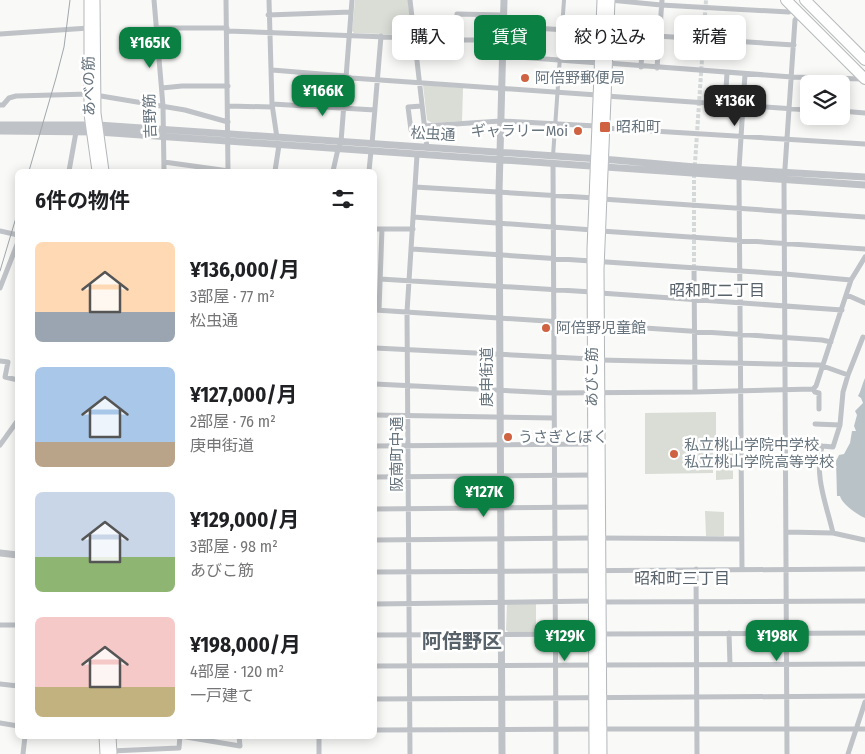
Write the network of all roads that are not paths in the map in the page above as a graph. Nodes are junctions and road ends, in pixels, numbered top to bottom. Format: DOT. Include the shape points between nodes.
graph roads {
  1 [pos="89,0"];
  2 [pos="95,0"];
  3 [pos="154,0"];
  4 [pos="226,0"];
  5 [pos="269,0"];
  6 [pos="352,0"];
  7 [pos="410,0"];
  8 [pos="504,0"];
  9 [pos="564,0"];
  10 [pos="602,0"];
  11 [pos="610,0"];
  12 [pos="784,0"];
  13 [pos="805,0"];
  14 [pos="810,0"];
  15 [pos="662,3"];
  16 [pos="794,5"];
  17 [pos="351,12"];
  18 [pos="504,14"];
  19 [pos="268,15"];
  20 [pos="411,15"];
  21 [pos="563,15"];
  22 [pos="603,15"];
  23 [pos="607,15"];
  24 [pos="798,16"];
  25 [pos="92,28"];
  26 [pos="157,28"];
  27 [pos="227,30"];
  28 [pos="268,32"];
  29 [pos="0,34"];
  30 [pos="349,35"];
  31 [pos="664,35"];
  32 [pos="381,36"];
  33 [pos="392,37"];
  34 [pos="474,40"];
  35 [pos="794,45"];
  36 [pos="865,53"];
  37 [pos="416,60"];
  38 [pos="503,60"];
  39 [pos="560,60"];
  40 [pos="603,60"];
  41 [pos="641,60"];
  42 [pos="657,60"];
  43 [pos="865,60"];
  44 [pos="603,63"];
  45 [pos="641,67"];
  46 [pos="657,68"];
  47 [pos="272,70"];
  48 [pos="727,72"];
  49 [pos="746,74"];
  50 [pos="346,76"];
  51 [pos="792,77"];
  52 [pos="864,77"];
  53 [pos="378,80"];
  54 [pos="419,83"];
  55 [pos="228,86"];
  56 [pos="162,88"];
  57 [pos="502,88"];
  58 [pos="558,92"];
  59 [pos="92,94"];
  60 [pos="602,95"];
  61 [pos="725,104"];
  62 [pos="1,106"];
  63 [pos="163,106"];
  64 [pos="228,106"];
  65 [pos="272,106"];
  66 [pos="422,106"];
  67 [pos="743,106"];
  68 [pos="343,108"];
  69 [pos="790,109"];
  70 [pos="375,110"];
  71 [pos="800,110"];
  72 [pos="850,112"];
  73 [pos="865,113"];
  74 [pos="501,121"];
  75 [pos="228,122"];
  76 [pos="555,124"];
  77 [pos="0,125"];
  78 [pos="600,126"];
  79 [pos="424,127"];
  80 [pos="94,128"];
  81 [pos="0,131"];
  82 [pos="76,132"];
  83 [pos="164,133"];
  84 [pos="741,137"];
  85 [pos="228,138"];
  86 [pos="787,140"];
  87 [pos="278,141"];
  88 [pos="865,144"];
  89 [pos="339,145"];
  90 [pos="372,148"];
  91 [pos="427,148"];
  92 [pos="417,155"];
  93 [pos="500,156"];
  94 [pos="553,160"];
  95 [pos="164,162"];
  96 [pos="599,163"];
  97 [pos="69,169"];
  98 [pos="97,169"];
  99 [pos="104,169"];
  100 [pos="164,169"];
  101 [pos="214,169"];
  102 [pos="228,169"];
  103 [pos="275,169"];
  104 [pos="333,169"];
  105 [pos="369,169"];
  106 [pos="739,173"];
  107 [pos="785,176"];
  108 [pos="865,177"];
  109 [pos="865,185"];
  110 [pos="415,186"];
  111 [pos="499,192"];
  112 [pos="553,195"];
  113 [pos="599,198"];
  114 [pos="739,208"];
  115 [pos="784,212"];
  116 [pos="413,217"];
  117 [pos="865,217"];
  118 [pos="500,223"];
  119 [pos="553,227"];
  120 [pos="377,229"];
  121 [pos="382,229"];
  122 [pos="413,230"];
  123 [pos="597,230"];
  124 [pos="0,231"];
  125 [pos="15,234"];
  126 [pos="740,240"];
  127 [pos="784,243"];
  128 [pos="412,249"];
  129 [pos="865,249"];
  130 [pos="15,250"];
  131 [pos="500,255"];
  132 [pos="865,257"];
  133 [pos="553,258"];
  134 [pos="596,261"];
  135 [pos="694,268"];
  136 [pos="740,272"];
  137 [pos="785,274"];
  138 [pos="380,279"];
  139 [pos="409,280"];
  140 [pos="851,280"];
  141 [pos="500,286"];
  142 [pos="0,288"];
  143 [pos="553,290"];
  144 [pos="596,293"];
  145 [pos="847,295"];
  146 [pos="694,301"];
  147 [pos="740,303"];
  148 [pos="865,303"];
  149 [pos="785,306"];
  150 [pos="377,310"];
  151 [pos="842,310"];
  152 [pos="408,312"];
  153 [pos="500,319"];
  154 [pos="553,322"];
  155 [pos="596,325"];
  156 [pos="694,331"];
  157 [pos="740,334"];
  158 [pos="785,337"];
  159 [pos="863,337"];
  160 [pos="831,342"];
  161 [pos="377,348"];
  162 [pos="408,350"];
  163 [pos="501,354"];
  164 [pos="554,357"];
  165 [pos="596,359"];
  166 [pos="0,361"];
  167 [pos="695,363"];
  168 [pos="741,363"];
  169 [pos="786,364"];
  170 [pos="823,366"];
  171 [pos="848,374"];
  172 [pos="15,379"];
  173 [pos="377,384"];
  174 [pos="409,386"];
  175 [pos="786,389"];
  176 [pos="813,389"];
  177 [pos="501,390"];
  178 [pos="741,390"];
  179 [pos="695,392"];
  180 [pos="554,393"];
  181 [pos="596,393"];
  182 [pos="819,410"];
  183 [pos="377,415"];
  184 [pos="409,416"];
  185 [pos="501,417"];
  186 [pos="554,418"];
  187 [pos="15,424"];
  188 [pos="815,424"];
  189 [pos="840,425"];
  190 [pos="554,444"];
  191 [pos="593,444"];
  192 [pos="0,445"];
  193 [pos="409,445"];
  194 [pos="500,445"];
  195 [pos="377,446"];
  196 [pos="786,446"];
  197 [pos="822,446"];
  198 [pos="501,476"];
  199 [pos="554,476"];
  200 [pos="593,476"];
  201 [pos="377,477"];
  202 [pos="409,477"];
  203 [pos="593,507"];
  204 [pos="501,508"];
  205 [pos="554,508"];
  206 [pos="377,509"];
  207 [pos="410,509"];
  208 [pos="786,532"];
  209 [pos="833,533"];
  210 [pos="596,538"];
  211 [pos="554,539"];
  212 [pos="742,539"];
  213 [pos="377,540"];
  214 [pos="502,540"];
  215 [pos="865,540"];
  216 [pos="410,541"];
  217 [pos="0,553"];
  218 [pos="15,555"];
  219 [pos="742,569"];
  220 [pos="787,569"];
  221 [pos="865,569"];
  222 [pos="597,570"];
  223 [pos="696,570"];
  224 [pos="501,571"];
  225 [pos="554,571"];
  226 [pos="377,572"];
  227 [pos="410,572"];
  228 [pos="696,601"];
  229 [pos="787,601"];
  230 [pos="865,601"];
  231 [pos="555,602"];
  232 [pos="598,602"];
  233 [pos="502,603"];
  234 [pos="377,604"];
  235 [pos="410,604"];
  236 [pos="0,625"];
  237 [pos="15,625"];
  238 [pos="729,633"];
  239 [pos="787,633"];
  240 [pos="865,633"];
  241 [pos="502,634"];
  242 [pos="555,634"];
  243 [pos="597,634"];
  244 [pos="696,634"];
  245 [pos="377,635"];
  246 [pos="410,635"];
  247 [pos="787,664"];
  248 [pos="865,664"];
  249 [pos="598,665"];
  250 [pos="696,665"];
  251 [pos="730,665"];
  252 [pos="377,666"];
  253 [pos="410,666"];
  254 [pos="502,666"];
  255 [pos="555,666"];
  256 [pos="0,684"];
  257 [pos="15,686"];
  258 [pos="865,696"];
  259 [pos="556,697"];
  260 [pos="597,697"];
  261 [pos="696,697"];
  262 [pos="787,697"];
  263 [pos="410,698"];
  264 [pos="502,698"];
  265 [pos="377,699"];
  266 [pos="865,702"];
  267 [pos="0,723"];
  268 [pos="15,726"];
  269 [pos="857,728"];
  270 [pos="502,729"];
  271 [pos="556,729"];
  272 [pos="598,729"];
  273 [pos="787,729"];
  274 [pos="865,729"];
  275 [pos="377,730"];
  276 [pos="410,730"];
  277 [pos="697,730"];
  278 [pos="25,739"];
  279 [pos="105,739"];
  280 [pos="111,739"];
  281 [pos="180,739"];
  282 [pos="198,739"];
  283 [pos="239,739"];
  284 [pos="319,739"];
  285 [pos="109,753"];
  286 [pos="23,754"];
  287 [pos="319,754"];
  288 [pos="410,754"];
  289 [pos="502,754"];
  290 [pos="556,754"];
  291 [pos="594,754"];
  292 [pos="602,754"];
  293 [pos="697,754"];
  294 [pos="788,754"];
  295 [pos="848,754"];
  1 -- 25 [label="main road, あべの筋"];
  2 -- 25 [label="main road, あべの筋"];
  3 -- 26 [label="street, 吉野筋"];
  4 -- 27 [label="street"];
  5 -- 19 [label="street"];
  6 -- 17 [label="street"];
  7 -- 20 [label="street"];
  8 -- 18 [label="street, 庚申街道"];
  9 -- 21 [label="street"];
  10 -- 22 [label="main road, あびこ筋"];
  11 -- 15 [label="street"];
  11 -- 23 [label="main road, あびこ筋"];
  12 -- 16 [label="street"];
  12 -- 52 [label="highway"];
  13 -- 43 [label="highway"];
  14 -- 36 [label="street"];
  15 -- 16 [label="street" via="788,12"];
  16 -- 24 [label="street"];
  16 -- 52 [label="highway"];
  17 -- 19 [label="street"];
  17 -- 30 [label="street"];
  18 -- 34 [label="street" via="457,14 457,40"];
  19 -- 28 [label="street"];
  24 -- 35 [label="street"];
  24 -- 52 [label="street"];
  25 -- 29 [label="street"];
  25 -- 59 [label="main road, あべの筋"];
  26 -- 27 [label="street"];
  26 -- 56 [label="street, 吉野筋"];
  27 -- 28 [label="street"];
  27 -- 55 [label="street"];
  28 -- 30 [label="street"];
  28 -- 47 [label="street"];
  30 -- 32 [label="street"];
  30 -- 50 [label="street"];
  31 -- 35 [label="street"];
  32 -- 33 [label="street"];
  32 -- 53 [label="street"];
  35 -- 51 [label="street"];
  37 -- 54 [label="street"];
  38 -- 57 [label="street, 庚申街道"];
  39 -- 44 [label="street"];
  39 -- 58 [label="street"];
  40 -- 44 [label="main road, あびこ筋"];
  41 -- 45 [label="street"];
  42 -- 46 [label="street"];
  44 -- 45 [label="street"];
  44 -- 60 [label="main road, あびこ筋"];
  45 -- 46 [label="street"];
  46 -- 48 [label="street"];
  47 -- 50 [label="street"];
  47 -- 65 [label="street"];
  48 -- 49 [label="street"];
  48 -- 61 [label="street"];
  49 -- 51 [label="street"];
  49 -- 67 [label="street"];
  50 -- 53 [label="street"];
  50 -- 68 [label="street"];
  51 -- 52 [label="street"];
  51 -- 69 [label="street"];
  53 -- 54 [label="street"];
  53 -- 70 [label="street"];
  54 -- 57 [label="street"];
  54 -- 66 [label="street"];
  55 -- 56 [label="street"];
  55 -- 64 [label="street"];
  56 -- 63 [label="street, 吉野筋"];
  57 -- 58 [label="street"];
  57 -- 74 [label="street, 庚申街道"];
  58 -- 60 [label="street"];
  58 -- 76 [label="street"];
  59 -- 62 [label="street" via="16,96"];
  59 -- 63 [label="street"];
  59 -- 80 [label="main road, あべの筋"];
  60 -- 61 [label="street"];
  60 -- 78 [label="main road, あびこ筋"];
  61 -- 67 [label="street"];
  63 -- 75 [label="street"];
  63 -- 83 [label="street, 吉野筋"];
  64 -- 65 [label="street"];
  64 -- 75 [label="street"];
  65 -- 68 [label="street"];
  65 -- 87 [label="street"];
  66 -- 79 [label="street"];
  66 -- 79 [label="street" via="408,108 411,130"];
  67 -- 69 [label="street"];
  67 -- 84 [label="street"];
  68 -- 70 [label="street"];
  68 -- 89 [label="street"];
  69 -- 71 [label="street"];
  69 -- 86 [label="street"];
  70 -- 90 [label="street"];
  72 -- 73 [label="street"];
  74 -- 76 [label="street"];
  74 -- 79 [label="street"];
  74 -- 93 [label="street, 庚申街道"];
  75 -- 85 [label="street"];
  76 -- 78 [label="street"];
  76 -- 94 [label="street"];
  77 -- 80 [label="street, 松虫通"];
  78 -- 84 [label="street"];
  78 -- 96 [label="main road, あびこ筋"];
  79 -- 91 [label="street"];
  80 -- 82 [label="street, 松虫通"];
  80 -- 83 [label="street, 松虫通"];
  80 -- 98 [label="main road, あべの筋"];
  80 -- 99 [label="main road, あべの筋"];
  81 -- 82 [label="street, 松虫通"];
  82 -- 97 [label="street"];
  83 -- 85 [label="street, 松虫通"];
  83 -- 95 [label="street, 吉野筋"];
  84 -- 86 [label="street"];
  84 -- 106 [label="street"];
  85 -- 87 [label="street, 松虫通"];
  85 -- 102 [label="street"];
  86 -- 88 [label="street"];
  86 -- 107 [label="street"];
  87 -- 89 [label="street, 松虫通"];
  87 -- 103 [label="street"];
  89 -- 90 [label="street, 松虫通"];
  89 -- 104 [label="street"];
  90 -- 91 [label="street, 松虫通"];
  90 -- 92 [label="street, 松虫通"];
  90 -- 105 [label="street"];
  91 -- 93 [label="street, 松虫通"];
  92 -- 93 [label="street, 松虫通"];
  92 -- 110 [label="street, 阪南町中通"];
  93 -- 94 [label="street, 松虫通"];
  93 -- 111 [label="street, 庚申街道"];
  94 -- 96 [label="street, 松虫通"];
  94 -- 112 [label="street"];
  95 -- 100 [label="street, 吉野筋"];
  95 -- 101 [label="street"];
  96 -- 106 [label="street, 松虫通"];
  96 -- 113 [label="main road, あびこ筋"];
  106 -- 107 [label="street, 松虫通"];
  106 -- 114 [label="street"];
  107 -- 108 [label="street, 松虫通"];
  107 -- 109 [label="street, 松虫通"];
  107 -- 115 [label="street"];
  110 -- 111 [label="street"];
  110 -- 116 [label="street, 阪南町中通"];
  111 -- 112 [label="street"];
  111 -- 118 [label="street, 庚申街道"];
  112 -- 113 [label="street"];
  112 -- 119 [label="street"];
  113 -- 114 [label="street"];
  113 -- 123 [label="main road, あびこ筋"];
  114 -- 115 [label="street"];
  114 -- 126 [label="street"];
  115 -- 117 [label="street"];
  115 -- 127 [label="street"];
  116 -- 118 [label="street"];
  116 -- 122 [label="street, 阪南町中通"];
  118 -- 119 [label="street"];
  118 -- 131 [label="street, 庚申街道"];
  119 -- 123 [label="street"];
  119 -- 133 [label="street"];
  120 -- 121 [label="street"];
  121 -- 122 [label="street"];
  121 -- 138 [label="street"];
  122 -- 128 [label="street, 阪南町中通"];
  123 -- 126 [label="street"];
  123 -- 134 [label="main road, あびこ筋"];
  124 -- 125 [label="street"];
  126 -- 127 [label="street"];
  126 -- 136 [label="street"];
  127 -- 129 [label="street"];
  127 -- 137 [label="street"];
  128 -- 131 [label="street"];
  128 -- 139 [label="street, 阪南町中通"];
  130 -- 142 [label="street"];
  131 -- 133 [label="street"];
  131 -- 141 [label="street, 庚申街道"];
  132 -- 140 [label="street"];
  133 -- 134 [label="street"];
  133 -- 143 [label="street"];
  134 -- 135 [label="street"];
  134 -- 144 [label="main road, あびこ筋"];
  135 -- 136 [label="street"];
  135 -- 146 [label="street"];
  136 -- 137 [label="street"];
  136 -- 147 [label="street"];
  137 -- 140 [label="street"];
  137 -- 149 [label="street"];
  138 -- 139 [label="street"];
  138 -- 150 [label="street"];
  139 -- 141 [label="street"];
  139 -- 152 [label="street, 阪南町中通"];
  140 -- 145 [label="street"];
  141 -- 143 [label="street"];
  141 -- 153 [label="street, 庚申街道"];
  143 -- 144 [label="street"];
  143 -- 154 [label="street"];
  144 -- 146 [label="street"];
  144 -- 155 [label="main road, あびこ筋"];
  145 -- 148 [label="street"];
  145 -- 151 [label="street"];
  146 -- 147 [label="street"];
  146 -- 156 [label="street"];
  147 -- 149 [label="street"];
  147 -- 157 [label="street"];
  149 -- 151 [label="street"];
  149 -- 158 [label="street"];
  150 -- 152 [label="street"];
  151 -- 160 [label="street"];
  152 -- 153 [label="street"];
  152 -- 162 [label="street, 阪南町中通"];
  153 -- 154 [label="street"];
  153 -- 163 [label="street, 庚申街道"];
  154 -- 155 [label="street"];
  154 -- 164 [label="street"];
  155 -- 156 [label="street"];
  155 -- 165 [label="main road, あびこ筋"];
  156 -- 157 [label="street"];
  156 -- 167 [label="street"];
  157 -- 158 [label="street"];
  157 -- 168 [label="street"];
  158 -- 160 [label="street"];
  158 -- 169 [label="street"];
  159 -- 171 [label="street"];
  160 -- 170 [label="street"];
  161 -- 162 [label="street"];
  162 -- 163 [label="street"];
  162 -- 174 [label="street, 阪南町中通"];
  163 -- 164 [label="street"];
  163 -- 177 [label="street, 庚申街道"];
  164 -- 165 [label="street"];
  164 -- 180 [label="street"];
  165 -- 167 [label="street"];
  165 -- 181 [label="main road, あびこ筋"];
  166 -- 172 [label="street" via="8,362 5,377"];
  167 -- 168 [label="street"];
  167 -- 179 [label="street"];
  168 -- 169 [label="street"];
  168 -- 178 [label="street"];
  169 -- 170 [label="street"];
  169 -- 175 [label="street"];
  170 -- 171 [label="street"];
  170 -- 176 [label="street"];
  171 -- 189 [label="street"];
  173 -- 174 [label="street"];
  174 -- 177 [label="street"];
  174 -- 184 [label="street, 阪南町中通"];
  175 -- 176 [label="street"];
  175 -- 178 [label="street"];
  175 -- 196 [label="street"];
  176 -- 182 [label="street" via="819,393"];
  177 -- 180 [label="street"];
  177 -- 185 [label="street, 庚申街道"];
  178 -- 179 [label="street"];
  178 -- 212 [label="street"];
  179 -- 181 [label="street"];
  180 -- 181 [label="street"];
  180 -- 186 [label="street"];
  181 -- 191 [label="main road, あびこ筋"];
  181 -- 210 [label="main road, あびこ筋"];
  183 -- 184 [label="street"];
  184 -- 185 [label="street"];
  184 -- 193 [label="street, 阪南町中通"];
  185 -- 186 [label="street"];
  185 -- 194 [label="street, 庚申街道"];
  186 -- 190 [label="street"];
  187 -- 192 [label="street"];
  188 -- 189 [label="street"];
  189 -- 197 [label="street" via="833,447"];
  190 -- 191 [label="street"];
  190 -- 194 [label="street"];
  190 -- 199 [label="street"];
  191 -- 200 [label="main road, あびこ筋"];
  193 -- 194 [label="street"];
  193 -- 195 [label="street"];
  193 -- 202 [label="street, 阪南町中通"];
  194 -- 198 [label="street, 庚申街道"];
  196 -- 197 [label="street"];
  196 -- 208 [label="street"];
  197 -- 209 [label="street" via="818,476"];
  198 -- 199 [label="street"];
  198 -- 202 [label="street"];
  198 -- 204 [label="street, 庚申街道"];
  199 -- 200 [label="street"];
  199 -- 205 [label="street"];
  200 -- 203 [label="main road, あびこ筋"];
  201 -- 202 [label="street"];
  202 -- 207 [label="street, 阪南町中通"];
  203 -- 205 [label="street"];
  203 -- 210 [label="main road, あびこ筋"];
  204 -- 205 [label="street"];
  204 -- 207 [label="street"];
  204 -- 214 [label="street, 庚申街道"];
  205 -- 211 [label="street"];
  206 -- 207 [label="street"];
  207 -- 216 [label="street, 阪南町中通"];
  208 -- 209 [label="street"];
  208 -- 220 [label="street"];
  209 -- 215 [label="street"];
  210 -- 211 [label="street"];
  210 -- 212 [label="street"];
  210 -- 222 [label="main road, あびこ筋"];
  211 -- 214 [label="street"];
  211 -- 225 [label="street"];
  212 -- 219 [label="street"];
  213 -- 216 [label="street"];
  214 -- 216 [label="street"];
  214 -- 224 [label="street, 庚申街道"];
  216 -- 227 [label="street, 阪南町中通"];
  217 -- 218 [label="street"];
  219 -- 220 [label="street"];
  219 -- 223 [label="street"];
  220 -- 221 [label="street"];
  220 -- 229 [label="street"];
  222 -- 223 [label="street"];
  222 -- 225 [label="street"];
  222 -- 232 [label="main road, あびこ筋"];
  223 -- 228 [label="street"];
  224 -- 225 [label="street"];
  224 -- 227 [label="street"];
  224 -- 233 [label="street, 庚申街道"];
  225 -- 231 [label="street"];
  226 -- 227 [label="street"];
  227 -- 235 [label="street, 阪南町中通"];
  228 -- 229 [label="street"];
  228 -- 232 [label="street"];
  228 -- 244 [label="street"];
  229 -- 230 [label="street"];
  229 -- 239 [label="street"];
  231 -- 232 [label="street"];
  231 -- 233 [label="street"];
  231 -- 242 [label="street"];
  232 -- 243 [label="main road, あびこ筋"];
  233 -- 235 [label="street"];
  233 -- 241 [label="street, 庚申街道"];
  234 -- 235 [label="street"];
  235 -- 246 [label="street, 阪南町中通"];
  236 -- 237 [label="street"];
  238 -- 239 [label="street"];
  238 -- 244 [label="street"];
  238 -- 251 [label="street"];
  239 -- 240 [label="street"];
  239 -- 247 [label="street"];
  241 -- 242 [label="street"];
  241 -- 246 [label="street"];
  241 -- 254 [label="street, 庚申街道"];
  242 -- 243 [label="street"];
  242 -- 255 [label="street"];
  243 -- 244 [label="street"];
  243 -- 249 [label="main road, あびこ筋"];
  244 -- 250 [label="street"];
  245 -- 246 [label="street"];
  246 -- 253 [label="street, 阪南町中通"];
  247 -- 248 [label="street"];
  247 -- 251 [label="street"];
  247 -- 262 [label="street"];
  249 -- 250 [label="street"];
  249 -- 255 [label="street"];
  249 -- 260 [label="main road, あびこ筋"];
  250 -- 251 [label="street"];
  250 -- 261 [label="street"];
  252 -- 253 [label="street"];
  253 -- 254 [label="street"];
  253 -- 263 [label="street, 阪南町中通"];
  254 -- 255 [label="street"];
  254 -- 264 [label="street, 庚申街道"];
  255 -- 259 [label="street"];
  256 -- 257 [label="street"];
  258 -- 262 [label="street"];
  259 -- 260 [label="street"];
  259 -- 264 [label="street"];
  259 -- 271 [label="street"];
  260 -- 261 [label="street"];
  260 -- 272 [label="main road, あびこ筋"];
  261 -- 262 [label="street"];
  261 -- 277 [label="street"];
  262 -- 273 [label="street"];
  263 -- 264 [label="street"];
  263 -- 265 [label="street"];
  263 -- 276 [label="street, 阪南町中通"];
  264 -- 270 [label="street, 庚申街道"];
  266 -- 269 [label="street"];
  267 -- 268 [label="street"];
  269 -- 273 [label="street"];
  269 -- 274 [label="street"];
  269 -- 295 [label="street"];
  270 -- 271 [label="street"];
  270 -- 276 [label="street"];
  270 -- 289 [label="street, 庚申街道"];
  271 -- 272 [label="street"];
  271 -- 290 [label="street"];
  272 -- 277 [label="street"];
  272 -- 291 [label="main road, あびこ筋"];
  272 -- 292 [label="main road, あびこ筋"];
  273 -- 277 [label="street"];
  273 -- 294 [label="street"];
  275 -- 276 [label="street"];
  276 -- 288 [label="street, 阪南町中通"];
  277 -- 293 [label="street"];
  278 -- 286 [label="street"];
  279 -- 285 [label="main road"];
  280 -- 285 [label="main road"];
  281 -- 285 [label="street" via="179,748"];
  282 -- 283 [label="street" via="240,746"];
  284 -- 287 [label="street"];
}
